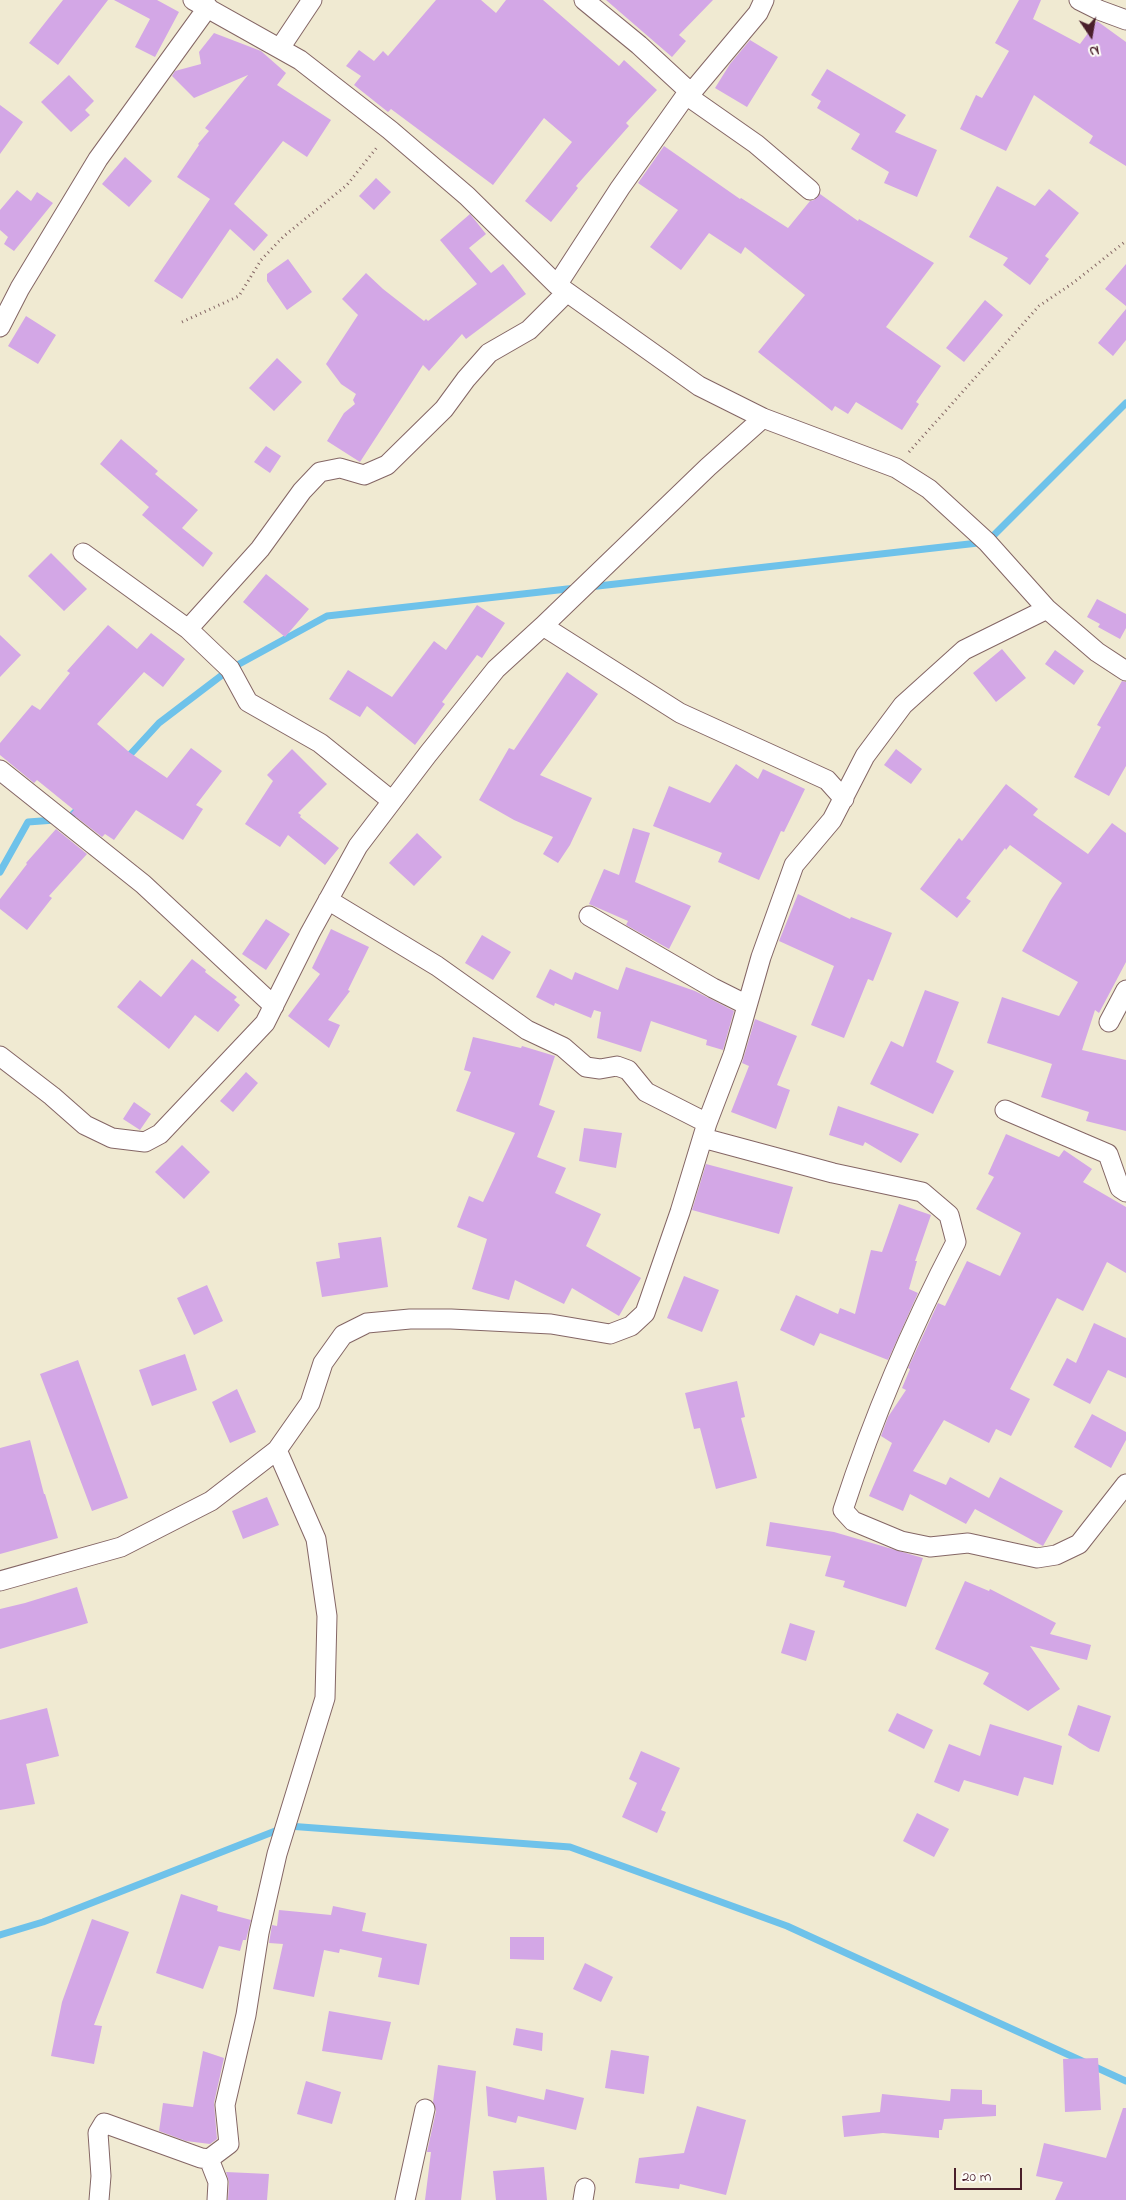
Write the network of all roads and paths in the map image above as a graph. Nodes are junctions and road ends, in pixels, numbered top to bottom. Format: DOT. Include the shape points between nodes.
graph roads {
  1 [pos="312,0"];
  2 [pos="584,0"];
  3 [pos="764,0"];
  4 [pos="1080,0"];
  5 [pos="200,4"];
  6 [pos="1126,20"];
  7 [pos="280,48"];
  8 [pos="688,94"];
  9 [pos="390,130"];
  10 [pos="810,190"];
  11 [pos="1126,240"];
  12 [pos="562,289"];
  13 [pos="182,322"];
  14 [pos="0,327"];
  15 [pos="763,418"];
  16 [pos="896,468"];
  17 [pos="82,552"];
  18 [pos="1047,609"];
  19 [pos="543,626"];
  20 [pos="188,629"];
  21 [pos="1126,671"];
  22 [pos="0,770"];
  23 [pos="844,799"];
  24 [pos="392,801"];
  25 [pos="328,900"];
  26 [pos="589,916"];
  27 [pos="1126,990"];
  28 [pos="747,1005"];
  29 [pos="274,1006"];
  30 [pos="1108,1022"];
  31 [pos="0,1056"];
  32 [pos="1005,1110"];
  33 [pos="705,1131"];
  34 [pos="1126,1192"];
  35 [pos="277,1450"];
  36 [pos="1126,1484"];
  37 [pos="0,1581"];
  38 [pos="425,2109"];
  39 [pos="209,2158"];
  40 [pos="99,2200"];
  41 [pos="217,2200"];
  42 [pos="405,2200"];
  1 -- 7 [label="street"];
  2 -- 8 [label="street" via="639,44"];
  3 -- 8 [label="street" via="758,13"];
  4 -- 6 [label="street"];
  5 -- 7 [label="street"];
  5 -- 14 [label="street" via="98,159"];
  7 -- 9 [label="street"];
  8 -- 10 [label="street" via="756,144"];
  8 -- 12 [label="street" via="620,188"];
  9 -- 12 [label="street" via="467,196"];
  9 -- 13 [label="path" via="347,185 284,236 260,260 239,296"];
  11 -- 16 [label="path" via="1039,306"];
  12 -- 15 [label="street" via="699,386"];
  12 -- 20 [label="street" via="529,330 489,353 444,408 387,465 364,476 340,468 320,472 302,491 260,549"];
  15 -- 16 [label="street"];
  15 -- 19 [label="street"];
  16 -- 18 [label="street" via="929,488 987,542"];
  17 -- 20 [label="street"];
  18 -- 21 [label="street" via="1097,652"];
  18 -- 23 [label="street" via="964,650 903,705 865,756"];
  19 -- 23 [label="street" via="680,713 828,780"];
  19 -- 24 [label="street" via="496,669"];
  20 -- 24 [label="street" via="230,669 248,702 320,743"];
  22 -- 29 [label="street" via="143,884"];
  23 -- 28 [label="street" via="832,820 794,865"];
  24 -- 25 [label="street" via="358,846"];
  25 -- 29 [label="street"];
  25 -- 33 [label="street" via="437,966 528,1030 563,1047 586,1067 616,1066 628,1070 646,1092"];
  26 -- 28 [label="street"];
  27 -- 30 [label="street"];
  28 -- 33 [label="street" via="733,1055"];
  29 -- 31 [label="street" via="265,1023 160,1134 145,1142 112,1138 85,1125"];
  32 -- 34 [label="street" via="1108,1154 1120,1188"];
  33 -- 35 [label="street" via="645,1314 631,1326 610,1334 551,1324 451,1319 367,1323 343,1335 323,1363 310,1403"];
  33 -- 36 [label="street" via="834,1173 922,1192 949,1215 956,1242 932,1289 863,1449 843,1510 853,1521 901,1541 930,1547 968,1543 1037,1558 1056,1555 1079,1544"];
  35 -- 37 [label="street" via="211,1502 121,1547"];
  35 -- 39 [label="street" via="316,1539 327,1616 325,1698 277,1854 265,1907 246,2015 225,2105 229,2144"];
  38 -- 42 [label="street"];
  39 -- 40 [label="street" via="166,2147 104,2123 98,2133"];
  39 -- 41 [label="street" via="218,2182"];
}
